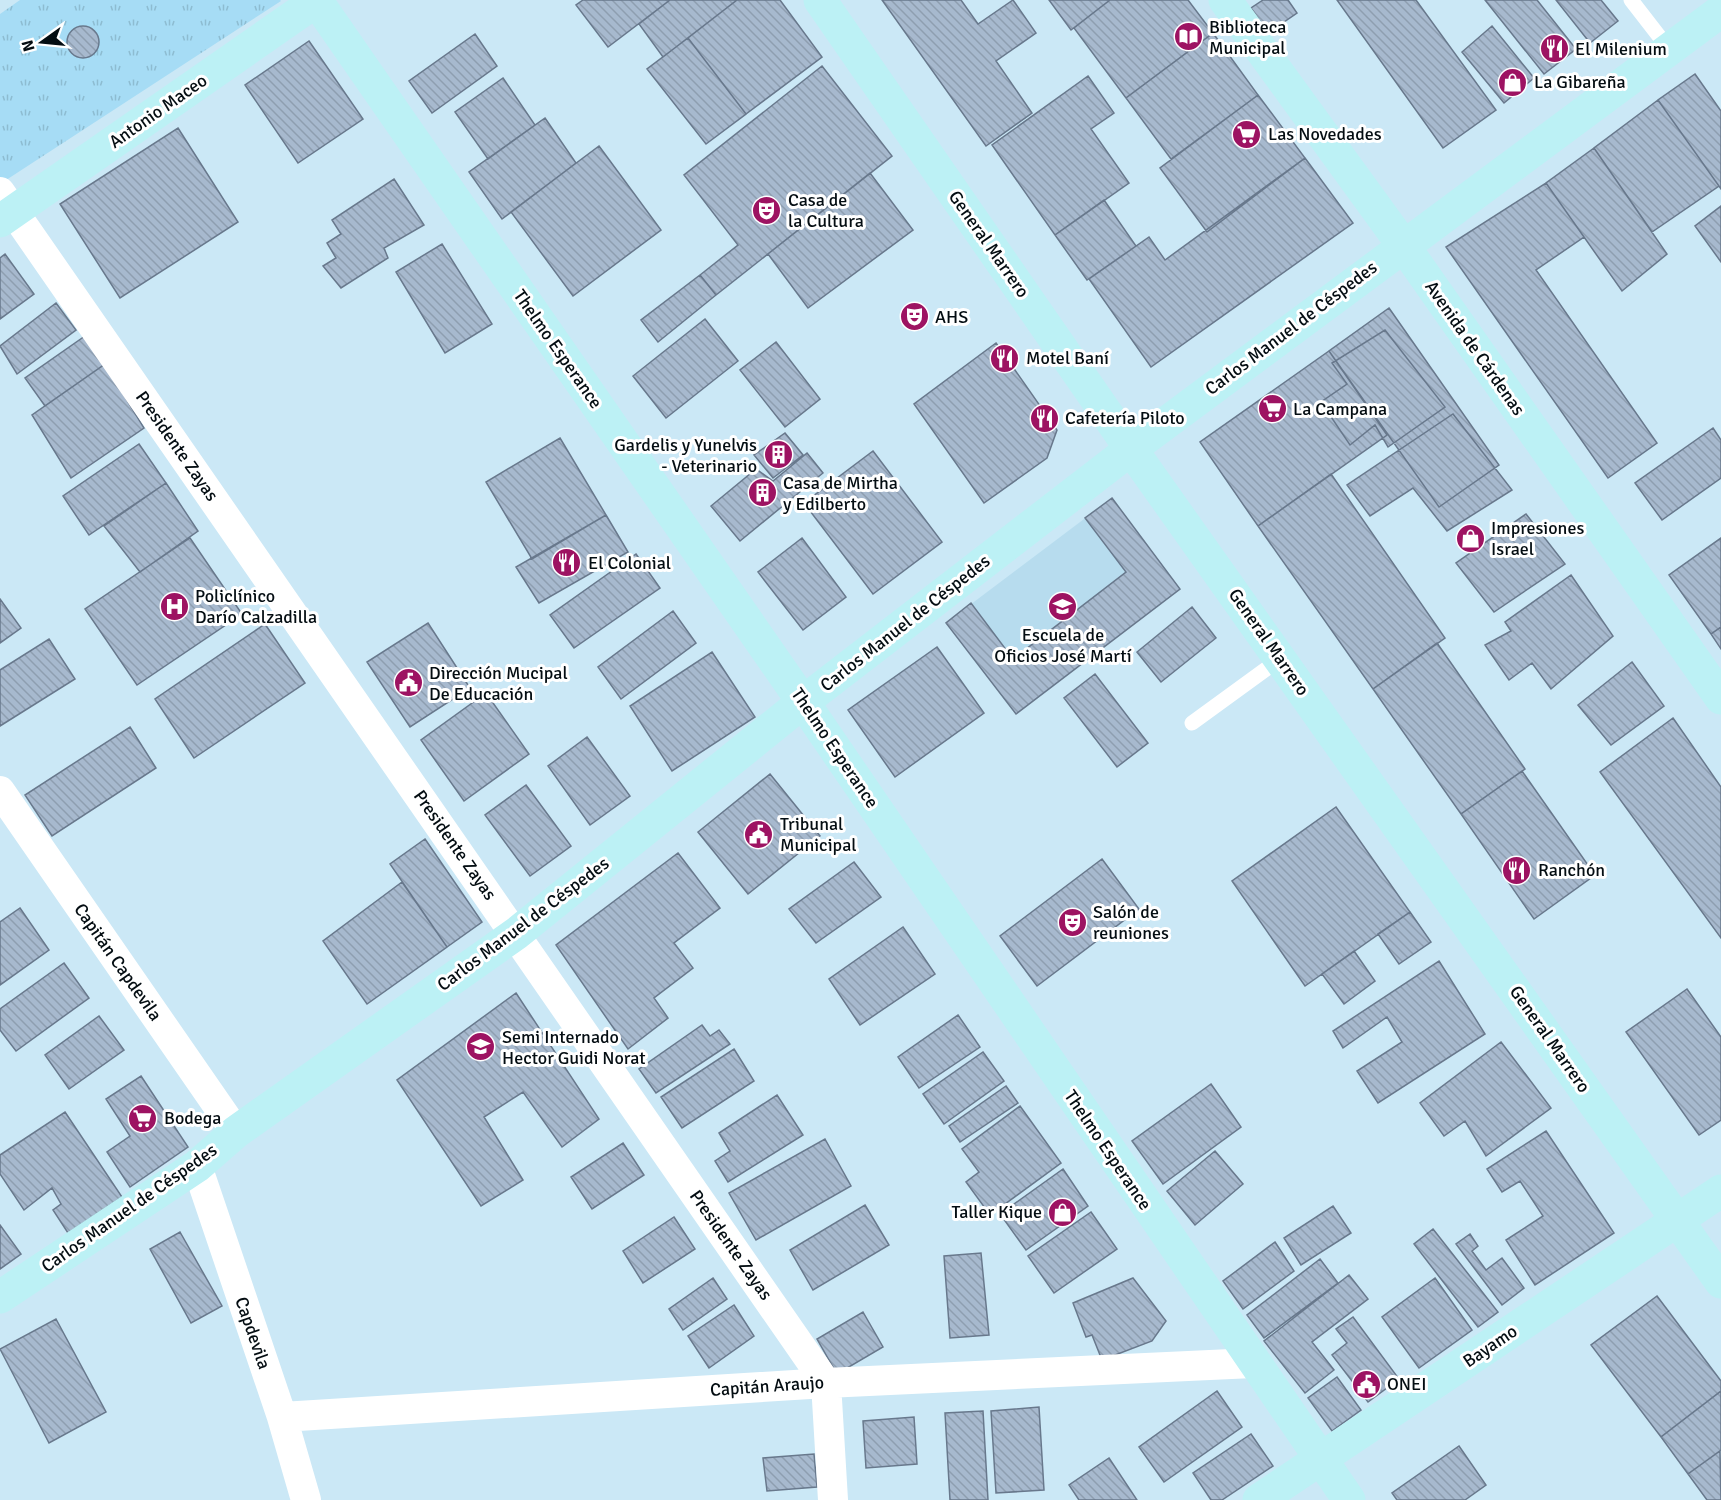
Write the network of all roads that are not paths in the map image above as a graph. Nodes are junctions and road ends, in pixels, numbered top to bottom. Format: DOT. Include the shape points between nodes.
graph roads {
  1 [pos="820,0"];
  2 [pos="1225,0"];
  3 [pos="1631,0"];
  4 [pos="1713,0"];
  5 [pos="316,1"];
  6 [pos="1721,11"];
  7 [pos="1669,49"];
  8 [pos="5,209"];
  9 [pos="1402,245"];
  10 [pos="1131,449"];
  11 [pos="1280,658"];
  12 [pos="1721,698"];
  13 [pos="803,702"];
  14 [pos="1192,723"];
  15 [pos="0,791"];
  16 [pos="517,933"];
  17 [pos="236,1132"];
  18 [pos="197,1166"];
  19 [pos="1721,1191"];
  20 [pos="1678,1220"];
  21 [pos="1721,1282"];
  22 [pos="0,1296"];
  23 [pos="1253,1363"];
  24 [pos="826,1383"];
  25 [pos="282,1417"];
  26 [pos="1321,1460"];
  27 [pos="306,1500"];
  28 [pos="833,1500"];
  29 [pos="1259,1500"];
  30 [pos="1349,1500"];
  1 -- 10 [label="main road, General Marrero"];
  2 -- 9 [label="main road, Avenida de Cárdenas"];
  3 -- 7 [label="lane"];
  4 -- 6 [label="lane"];
  5 -- 8 [label="main road, Antonio Maceo"];
  5 -- 13 [label="main road, Thelmo Esperance"];
  6 -- 7 [label="main road, Carlos Manuel de Céspedes"];
  7 -- 9 [label="main road, Carlos Manuel de Céspedes"];
  8 -- 16 [label="street, Presidente Zayas"];
  9 -- 10 [label="main road, Carlos Manuel de Céspedes"];
  9 -- 12 [label="main road, Avenida de Cárdenas"];
  10 -- 11 [label="main road, General Marrero"];
  10 -- 13 [label="main road, Carlos Manuel de Céspedes"];
  11 -- 14 [label="lane"];
  11 -- 20 [label="main road, General Marrero"];
  13 -- 16 [label="main road, Carlos Manuel de Céspedes"];
  13 -- 23 [label="main road, Thelmo Esperance"];
  15 -- 17 [label="street, Capitán Capdevila"];
  16 -- 17 [label="main road, Carlos Manuel de Céspedes"];
  16 -- 24 [label="street, Presidente Zayas"];
  17 -- 18 [label="main road, Carlos Manuel de Céspedes"];
  18 -- 22 [label="main road, Carlos Manuel de Céspedes"];
  18 -- 25 [label="street, Capdevila"];
  19 -- 20 [label="main road, Bayamo"];
  20 -- 21 [label="main road, General Marrero"];
  20 -- 26 [label="main road, Bayamo"];
  23 -- 24 [label="street, Capitán Araujo"];
  23 -- 26 [label="main road, Thelmo Esperance"];
  24 -- 25 [label="street, Capitán Araujo"];
  24 -- 28 [label="street"];
  25 -- 27 [label="street, Capdevila"];
  26 -- 29 [label="main road, Bayamo"];
  26 -- 30 [label="main road, Thelmo Esperance"];
}
